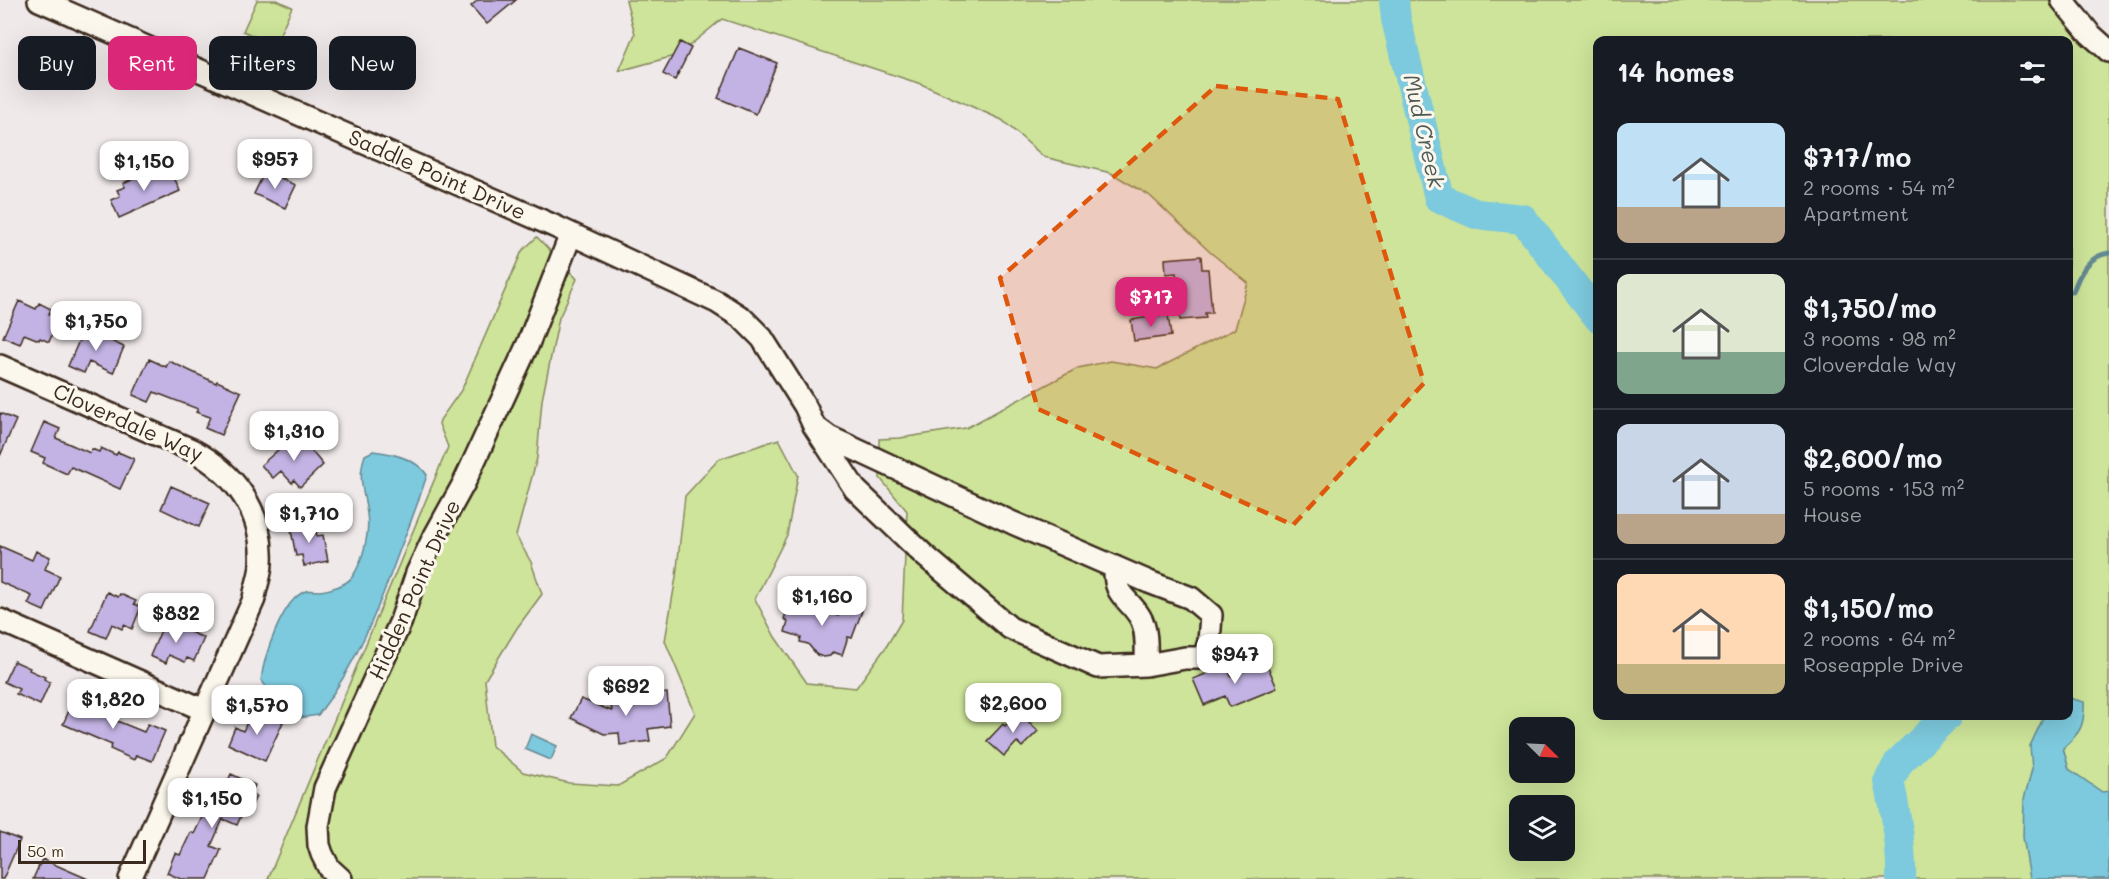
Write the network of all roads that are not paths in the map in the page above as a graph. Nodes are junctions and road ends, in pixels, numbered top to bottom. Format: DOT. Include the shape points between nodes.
graph roads {
  1 [pos="39,0"];
  2 [pos="2062,0"];
  3 [pos="2109,51"];
  4 [pos="571,234"];
  5 [pos="0,366"];
  6 [pos="814,426"];
  7 [pos="1115,567"];
  8 [pos="0,620"];
  9 [pos="1146,665"];
  10 [pos="204,710"];
  11 [pos="130,879"];
  12 [pos="341,879"];
  1 -- 4 [label="street, Saddle Point Drive"];
  2 -- 3 [label="street"];
  4 -- 6 [label="street, Saddle Point Drive" via="736,314 762,338"];
  4 -- 12 [label="street, Hidden Point Drive" via="528,344 464,483 417,573 401,621 326,788 318,826 319,844 330,868"];
  5 -- 10 [label="street, Cloverdale Way" via="192,450 212,462 238,487 251,508 260,539 261,564 254,599"];
  6 -- 7 [label="street" via="829,437"];
  6 -- 9 [label="street, Saddle Point Drive" via="855,489 924,555 1010,628 1098,667"];
  7 -- 9 [label="street" via="1115,582 1122,596 1141,618"];
  7 -- 9 [label="street, Saddle Point Drive" via="1191,598 1211,615 1204,658"];
  8 -- 10 [label="street"];
  10 -- 11 [label="street, Cloverdale Way"];
}
